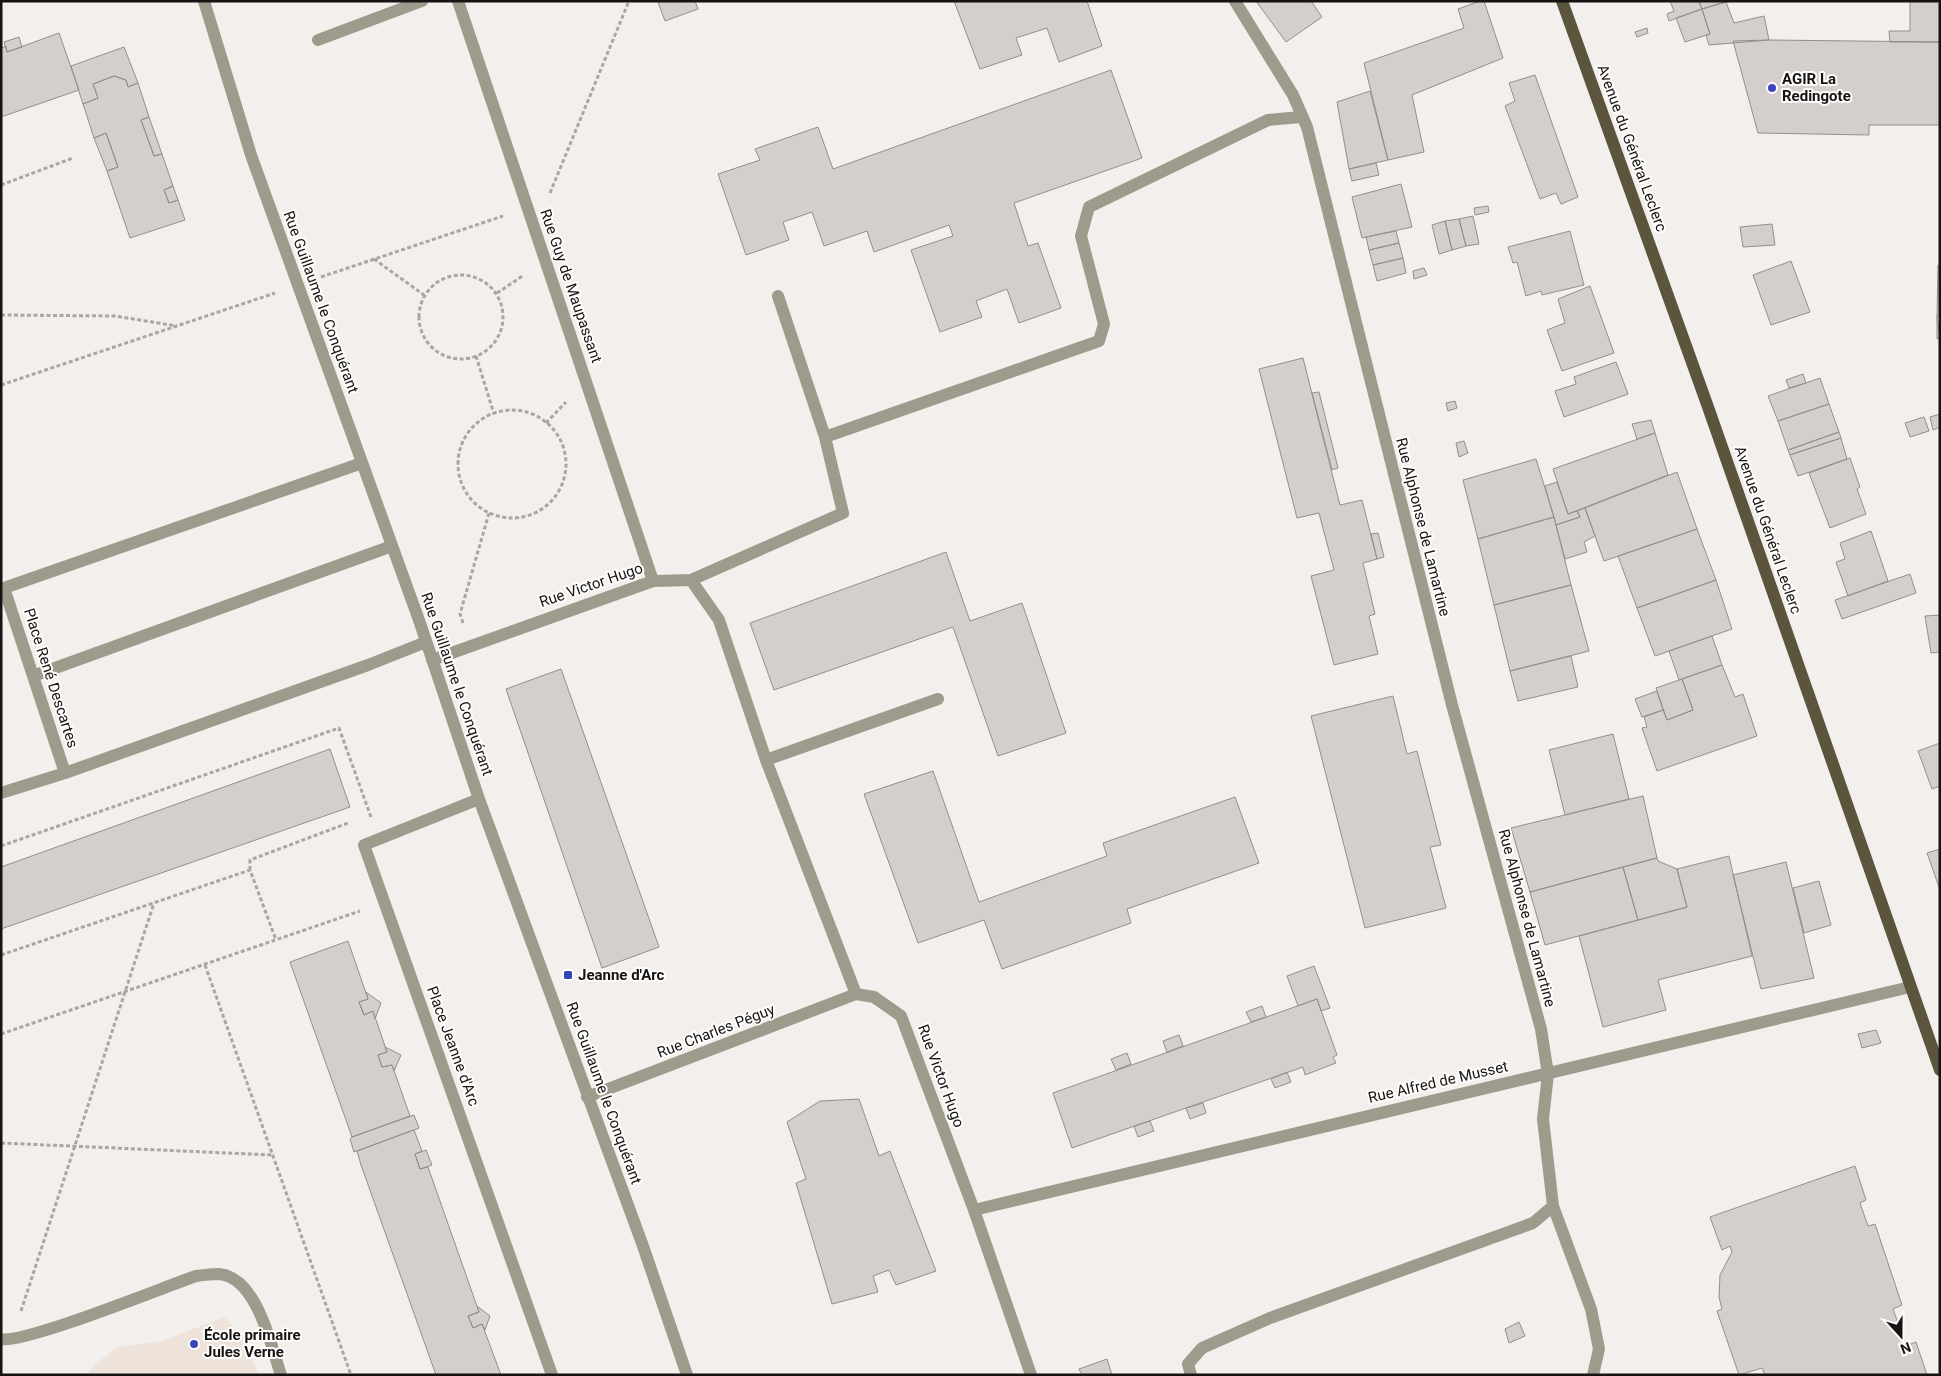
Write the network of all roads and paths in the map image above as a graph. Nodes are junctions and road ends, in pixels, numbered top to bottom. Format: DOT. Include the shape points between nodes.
graph roads {
  1 [pos="204,1"];
  2 [pos="422,1"];
  3 [pos="458,1"];
  4 [pos="629,1"];
  5 [pos="1235,1"];
  6 [pos="1562,1"];
  7 [pos="318,40"];
  8 [pos="1301,118"];
  9 [pos="73,158"];
  10 [pos="1,185"];
  11 [pos="527,207"];
  12 [pos="374,259"];
  13 [pos="298,285"];
  14 [pos="424,295"];
  15 [pos="778,296"];
  16 [pos="1,315"];
  17 [pos="178,326"];
  18 [pos="476,356"];
  19 [pos="1,385"];
  20 [pos="494,414"];
  21 [pos="825,437"];
  22 [pos="362,463"];
  23 [pos="489,513"];
  24 [pos="392,546"];
  25 [pos="691,580"];
  26 [pos="653,581"];
  27 [pos="426,642"];
  28 [pos="469,646"];
  29 [pos="432,660"];
  30 [pos="33,676"];
  31 [pos="938,699"];
  32 [pos="766,760"];
  33 [pos="65,773"];
  34 [pos="1,793"];
  35 [pos="480,799"];
  36 [pos="370,815"];
  37 [pos="360,818"];
  38 [pos="351,822"];
  39 [pos="378,839"];
  40 [pos="1,846"];
  41 [pos="250,870"];
  42 [pos="154,903"];
  43 [pos="385,903"];
  44 [pos="276,940"];
  45 [pos="1,955"];
  46 [pos="205,964"];
  47 [pos="1910,987"];
  48 [pos="125,992"];
  49 [pos="856,994"];
  50 [pos="1,1034"];
  51 [pos="1940,1070"];
  52 [pos="1548,1074"];
  53 [pos="587,1097"];
  54 [pos="1,1143"];
  55 [pos="76,1146"];
  56 [pos="273,1155"];
  57 [pos="1554,1206"];
  58 [pos="974,1210"];
  59 [pos="22,1336"];
  60 [pos="1,1339"];
  61 [pos="281,1375"];
  62 [pos="351,1375"];
  63 [pos="552,1375"];
  64 [pos="687,1375"];
  65 [pos="1031,1375"];
  66 [pos="1191,1375"];
  67 [pos="1593,1375"];
  1 -- 13 [label="street, Rue Guillaume le Conquérant" via="251,156"];
  2 -- 7 [label="street"];
  3 -- 11 [label="street, Rue Guy de Maupassant"];
  4 -- 11 [label="path" via="549,195"];
  5 -- 8 [label="street, Rue Alphonse de Lamartine" via="1293,95"];
  6 -- 47 [label="main road, Avenue du Général Leclerc"];
  8 -- 21 [label="street" via="1268,120 1089,207 1081,236 1104,324 1100,341"];
  8 -- 52 [label="street, Rue Alphonse de Lamartine" via="1307,127 1452,705 1541,1029"];
  9 -- 10 [label="path"];
  11 -- 12 [label="path"];
  11 -- 26 [label="street, Rue Guy de Maupassant"];
  12 -- 13 [label="path"];
  12 -- 14 [label="path"];
  13 -- 17 [label="path"];
  13 -- 22 [label="street, Rue Guillaume le Conquérant"];
  14 -- 18 [label="path" via="419,308 419,322 431,348 456,359"];
  14 -- 18 [label="path" via="446,277 460,274 487,282 497,293 503,306 501,333 494,345"];
  15 -- 21 [label="street"];
  16 -- 17 [label="path" via="114,316"];
  17 -- 19 [label="path"];
  18 -- 20 [label="path"];
  20 -- 23 [label="path" via="471,428 462,444 458,461 460,480 468,496 480,509"];
  20 -- 23 [label="path" via="520,410 551,426 561,440 566,475 559,492 547,506 532,515 514,519"];
  21 -- 25 [label="street" via="843,513"];
  22 -- 24 [label="street, Rue Guillaume le Conquérant"];
  22 -- 30 [label="street, Place René Descartes" via="4,588"];
  23 -- 28 [label="path" via="460,614"];
  24 -- 27 [label="street, Rue Guillaume le Conquérant"];
  24 -- 30 [label="street"];
  25 -- 26 [label="street, Rue Victor Hugo"];
  25 -- 32 [label="street" via="719,620"];
  26 -- 28 [label="street, Rue Victor Hugo"];
  27 -- 29 [label="street, Rue Guillaume le Conquérant"];
  27 -- 33 [label="street, Place René Descartes"];
  28 -- 29 [label="street, Rue Victor Hugo"];
  29 -- 35 [label="street, Rue Guillaume le Conquérant"];
  30 -- 33 [label="street, Place René Descartes"];
  31 -- 32 [label="street"];
  32 -- 49 [label="street"];
  33 -- 34 [label="street"];
  35 -- 39 [label="street"];
  35 -- 53 [label="street, Rue Guillaume le Conquérant"];
  36 -- 37 [label="path"];
  36 -- 39 [label="path"];
  36 -- 40 [label="path" via="339,728"];
  38 -- 41 [label="path" via="250,860"];
  39 -- 43 [label="street, Place Jeanne d'Arc" via="364,845"];
  41 -- 42 [label="path"];
  41 -- 44 [label="path"];
  42 -- 45 [label="path"];
  42 -- 48 [label="path"];
  43 -- 44 [label="path"];
  43 -- 63 [label="street, Place Jeanne d'Arc"];
  44 -- 46 [label="path"];
  46 -- 48 [label="path"];
  46 -- 56 [label="path"];
  47 -- 51 [label="main road, Avenue du Général Leclerc"];
  47 -- 52 [label="street, Rue Alfred de Musset"];
  48 -- 50 [label="path"];
  48 -- 55 [label="path"];
  49 -- 53 [label="street, Rue Charles Péguy"];
  49 -- 58 [label="street, Rue Victor Hugo" via="874,997 902,1016"];
  52 -- 57 [label="street, Rue Alphonse de Lamartine" via="1543,1119"];
  52 -- 58 [label="street, Rue Alfred de Musset"];
  53 -- 64 [label="street, Rue Guillaume le Conquérant"];
  54 -- 55 [label="path"];
  55 -- 56 [label="path"];
  55 -- 59 [label="path" via="20,1314"];
  56 -- 62 [label="path"];
  57 -- 66 [label="street" via="1533,1223 1270,1318 1202,1348 1188,1364"];
  57 -- 67 [label="street, Rue Alphonse de Lamartine" via="1591,1308 1599,1349"];
  58 -- 65 [label="street, Rue Victor Hugo"];
  59 -- 60 [label="street"];
  59 -- 61 [label="street" via="196,1276 220,1274 240,1284 255,1302"];
}
